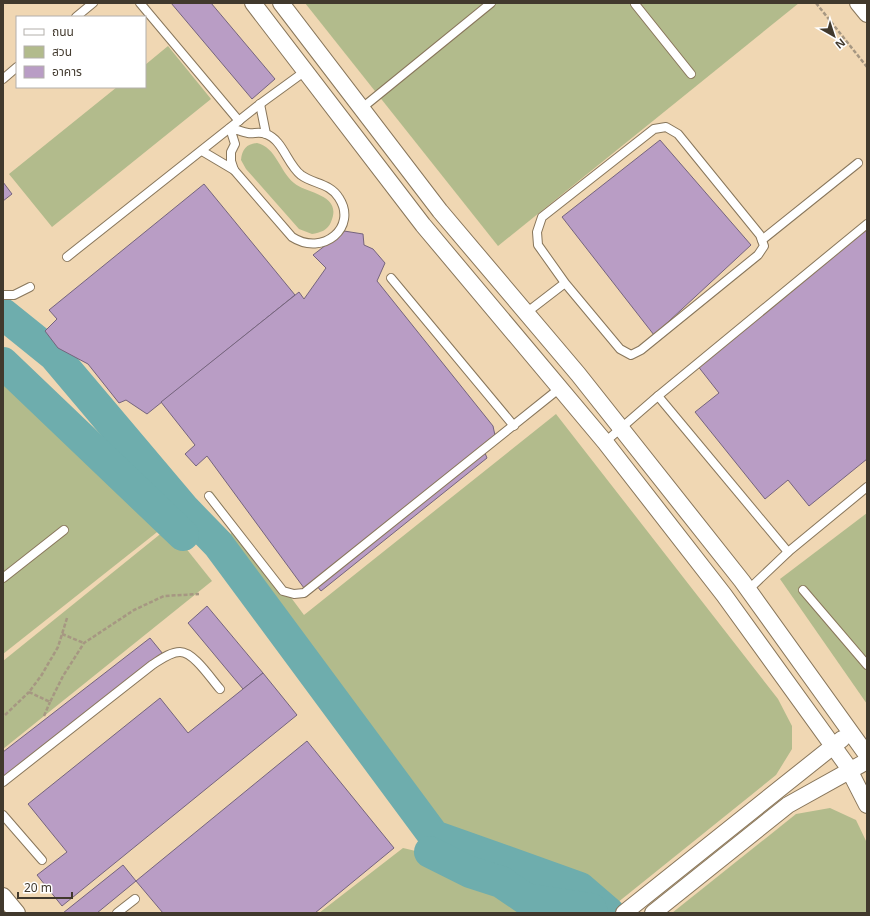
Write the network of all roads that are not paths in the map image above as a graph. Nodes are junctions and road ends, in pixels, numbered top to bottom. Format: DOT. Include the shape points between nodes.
graph roads {
  1 [pos="93,3"];
  2 [pos="140,3"];
  3 [pos="253,3"];
  4 [pos="281,3"];
  5 [pos="491,3"];
  6 [pos="635,3"];
  7 [pos="858,3"];
  8 [pos="867,14"];
  9 [pos="77,16"];
  10 [pos="16,68"];
  11 [pos="304,72"];
  12 [pos="691,74"];
  13 [pos="3,79"];
  14 [pos="260,104"];
  15 [pos="362,108"];
  16 [pos="239,121"];
  17 [pos="230,128"];
  18 [pos="266,134"];
  19 [pos="202,151"];
  20 [pos="858,162"];
  21 [pos="234,170"];
  22 [pos="867,224"];
  23 [pos="762,240"];
  24 [pos="67,257"];
  25 [pos="391,278"];
  26 [pos="565,283"];
  27 [pos="30,287"];
  28 [pos="3,294"];
  29 [pos="526,313"];
  30 [pos="560,388"];
  31 [pos="658,396"];
  32 [pos="514,426"];
  33 [pos="621,429"];
  34 [pos="605,442"];
  35 [pos="867,487"];
  36 [pos="208,496"];
  37 [pos="64,530"];
  38 [pos="788,552"];
  39 [pos="3,578"];
  40 [pos="748,590"];
  41 [pos="803,590"];
  42 [pos="867,665"];
  43 [pos="220,689"];
  44 [pos="851,733"];
  45 [pos="833,746"];
  46 [pos="867,755"];
  47 [pos="867,761"];
  48 [pos="850,771"];
  49 [pos="3,782"];
  50 [pos="867,805"];
  51 [pos="3,815"];
  52 [pos="42,860"];
  53 [pos="3,896"];
  54 [pos="135,899"];
  55 [pos="628,910"];
  56 [pos="17,913"];
  57 [pos="117,913"];
  58 [pos="653,913"];
  1 -- 9 [label="lane"];
  2 -- 16 [label="lane"];
  3 -- 11 [label="street"];
  4 -- 15 [label="street"];
  5 -- 15 [label="lane"];
  6 -- 12 [label="lane"];
  7 -- 8 [label="street"];
  10 -- 13 [label="lane"];
  11 -- 14 [label="lane"];
  11 -- 30 [label="street" via="423,225"];
  14 -- 16 [label="lane"];
  14 -- 18 [label="lane"];
  15 -- 29 [label="street" via="440,210"];
  16 -- 17 [label="lane"];
  17 -- 18 [label="lane"];
  17 -- 19 [label="lane"];
  17 -- 21 [label="lane" via="235,144 231,152"];
  18 -- 21 [label="lane" via="273,138 300,175 329,188 340,198 344,208 343,220 332,238 311,245 292,237"];
  19 -- 21 [label="lane"];
  19 -- 24 [label="lane"];
  20 -- 23 [label="lane"];
  22 -- 31 [label="lane"];
  23 -- 26 [label="lane" via="764,246 758,255 641,350 631,355 620,350"];
  23 -- 26 [label="lane" via="678,134 666,127 654,129 542,217 537,232 538,245"];
  25 -- 32 [label="lane"];
  26 -- 29 [label="lane"];
  27 -- 28 [label="lane" via="14,295"];
  29 -- 33 [label="street"];
  30 -- 32 [label="lane"];
  30 -- 34 [label="street"];
  31 -- 33 [label="lane"];
  31 -- 38 [label="lane"];
  32 -- 36 [label="lane" via="304,593 283,591"];
  33 -- 34 [label="lane"];
  33 -- 40 [label="street"];
  34 -- 45 [label="street" via="724,595"];
  35 -- 38 [label="lane"];
  37 -- 39 [label="lane"];
  38 -- 40 [label="lane"];
  40 -- 44 [label="street"];
  41 -- 42 [label="lane"];
  43 -- 49 [label="lane" via="193,658 180,652 169,655 152,665"];
  44 -- 45 [label="street"];
  44 -- 46 [label="street"];
  45 -- 48 [label="street"];
  45 -- 55 [label="street"];
  47 -- 48 [label="street"];
  48 -- 50 [label="street"];
  48 -- 58 [label="street" via="788,805"];
  51 -- 52 [label="lane"];
  53 -- 56 [label="street"];
  54 -- 57 [label="lane"];
}
